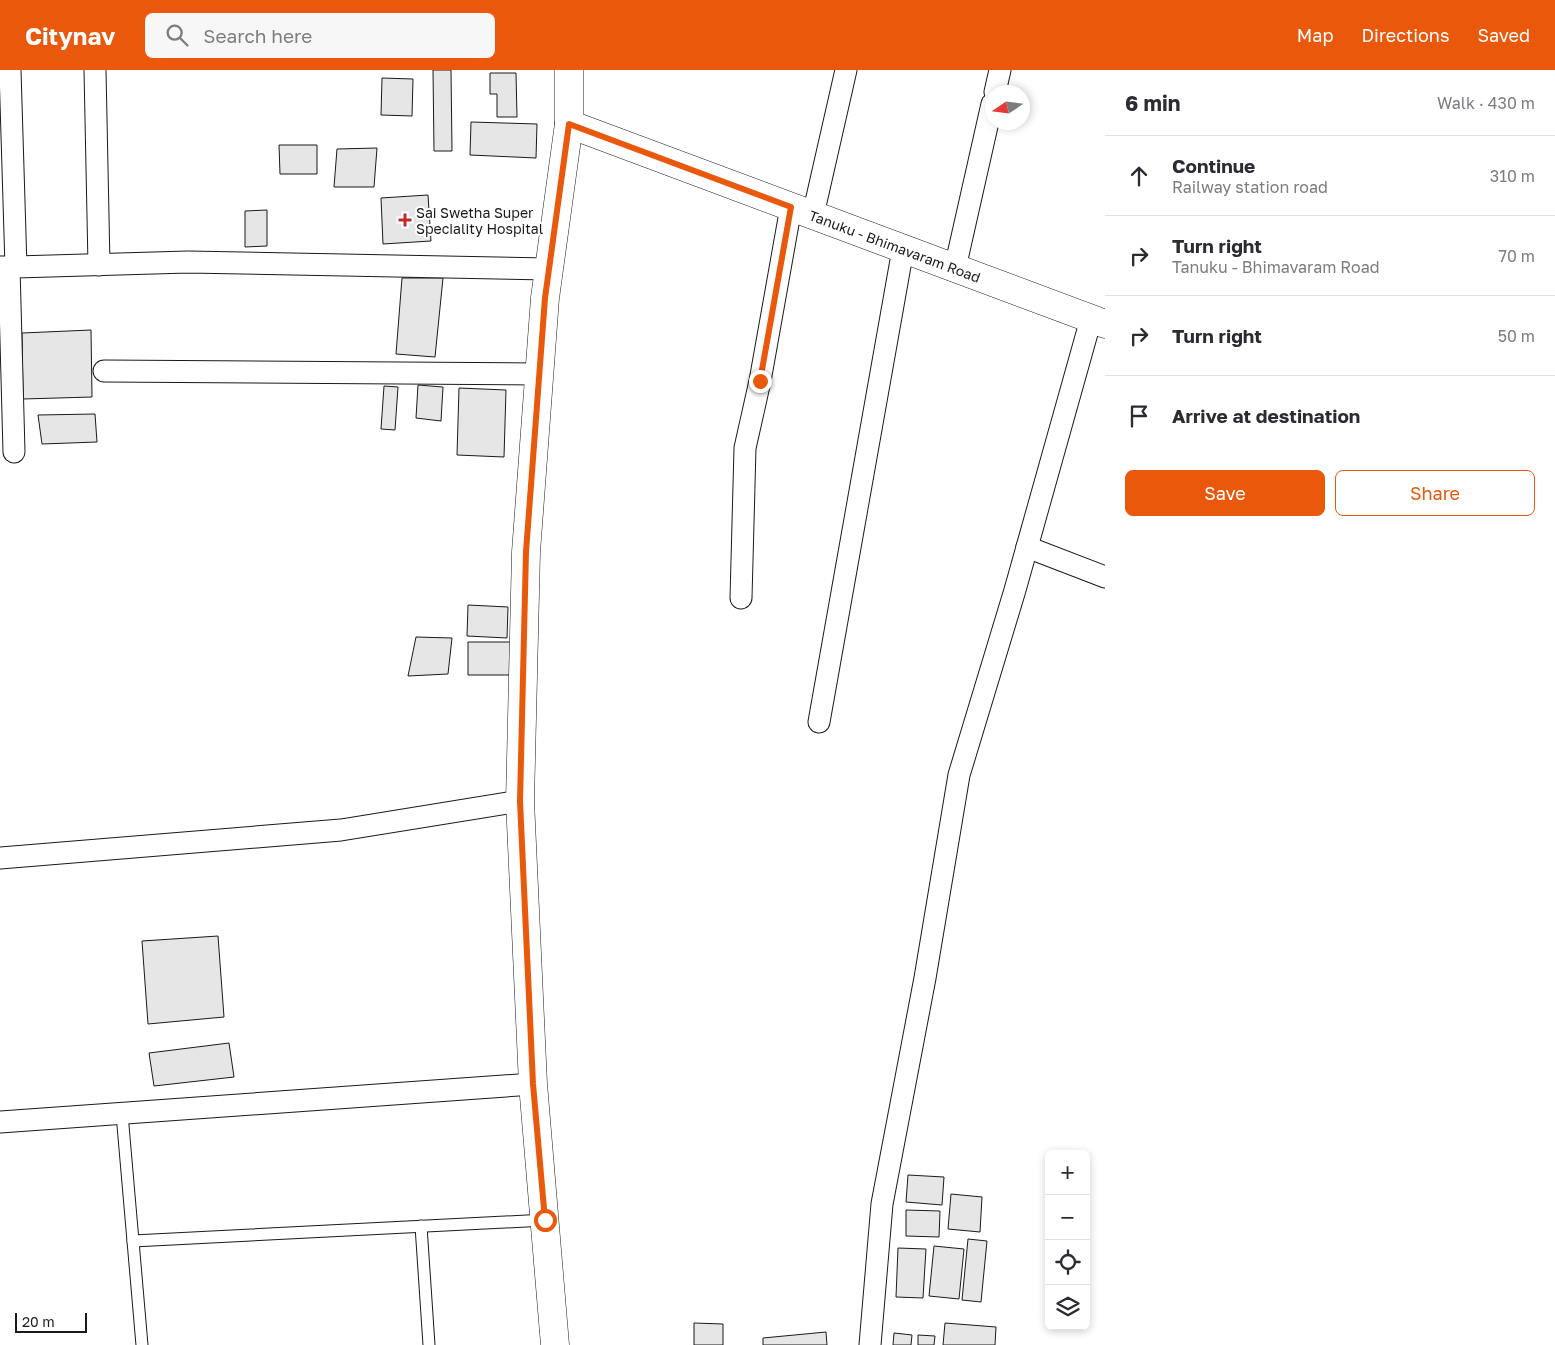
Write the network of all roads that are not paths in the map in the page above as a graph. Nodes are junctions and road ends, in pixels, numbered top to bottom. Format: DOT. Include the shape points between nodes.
graph roads {
  1 [pos="10,70"];
  2 [pos="95,70"];
  3 [pos="569,70"];
  4 [pos="846,70"];
  5 [pos="1000,70"];
  6 [pos="997,85"];
  7 [pos="569,124"];
  8 [pos="986,130"];
  9 [pos="802,211"];
  10 [pos="903,249"];
  11 [pos="100,264"];
  12 [pos="8,267"];
  13 [pos="955,268"];
  14 [pos="549,269"];
  15 [pos="1098,322"];
  16 [pos="104,371"];
  17 [pos="539,374"];
  18 [pos="14,452"];
  19 [pos="1027,547"];
  20 [pos="1105,577"];
  21 [pos="741,598"];
  22 [pos="819,722"];
  23 [pos="520,801"];
  24 [pos="0,858"];
  25 [pos="533,1084"];
  26 [pos="122,1114"];
  27 [pos="0,1122"];
  28 [pos="545,1220"];
  29 [pos="421,1226"];
  30 [pos="133,1242"];
  31 [pos="142,1345"];
  32 [pos="429,1345"];
  33 [pos="555,1345"];
  34 [pos="870,1345"];
  1 -- 12 [label="street"];
  2 -- 11 [label="street"];
  3 -- 7 [label="street"];
  4 -- 9 [label="street"];
  5 -- 6 [label="street"];
  7 -- 9 [label="street, Tanuku - Bhimavaram Road"];
  7 -- 14 [label="street"];
  8 -- 13 [label="street"];
  9 -- 10 [label="street, Tanuku - Bhimavaram Road"];
  9 -- 21 [label="street" via="745,448"];
  10 -- 13 [label="street, Tanuku - Bhimavaram Road"];
  10 -- 22 [label="street"];
  11 -- 12 [label="street"];
  11 -- 14 [label="street" via="188,262"];
  12 -- 18 [label="street"];
  13 -- 15 [label="street, Tanuku - Bhimavaram Road"];
  14 -- 17 [label="street"];
  15 -- 19 [label="street"];
  16 -- 17 [label="street"];
  17 -- 23 [label="street" via="526,552"];
  19 -- 20 [label="street"];
  19 -- 34 [label="street" via="959,775 882,1204"];
  23 -- 24 [label="street" via="341,830"];
  23 -- 25 [label="street"];
  25 -- 26 [label="street"];
  25 -- 28 [label="street"];
  26 -- 27 [label="street"];
  26 -- 30 [label="lane"];
  28 -- 29 [label="lane"];
  28 -- 33 [label="street"];
  29 -- 30 [label="lane"];
  29 -- 32 [label="lane"];
  30 -- 31 [label="lane"];
}
